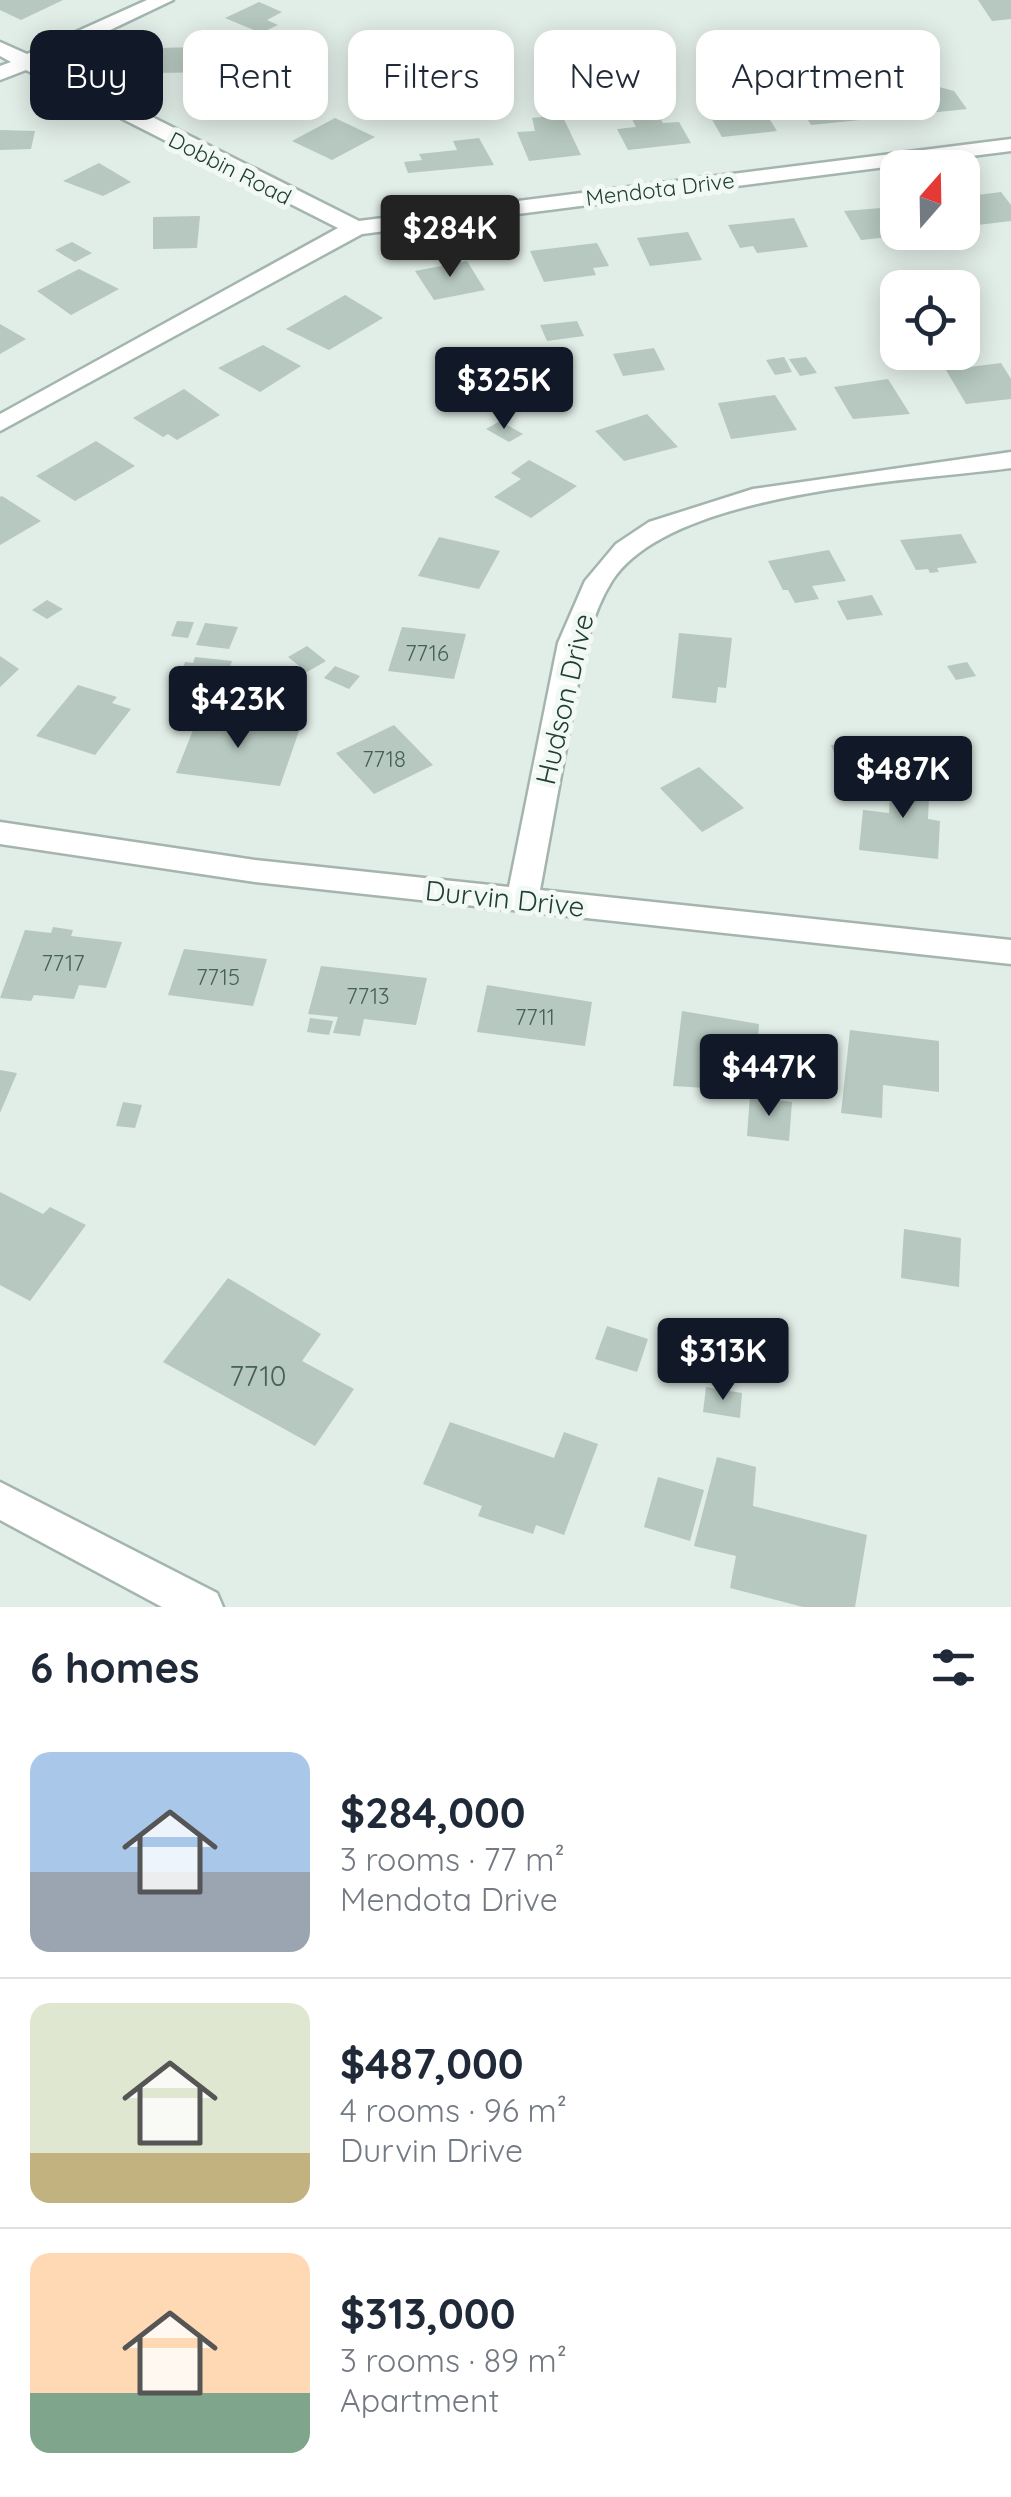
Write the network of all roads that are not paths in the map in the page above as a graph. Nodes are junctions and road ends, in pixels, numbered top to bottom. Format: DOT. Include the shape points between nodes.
graph roads {
  1 [pos="163,0"];
  2 [pos="0,48"];
  3 [pos="27,62"];
  4 [pos="0,74"];
  5 [pos="1011,145"];
  6 [pos="356,228"];
  7 [pos="0,424"];
  8 [pos="1011,460"];
  9 [pos="0,833"];
  10 [pos="522,901"];
  11 [pos="1011,952"];
  12 [pos="0,1500"];
  13 [pos="203,1607"];
  1 -- 3 [label="street"];
  2 -- 3 [label="street, Dobbin Road"];
  3 -- 4 [label="street"];
  3 -- 6 [label="street, Dobbin Road"];
  5 -- 6 [label="street, Mendota Drive"];
  6 -- 7 [label="street, Mendota Drive"];
  8 -- 10 [label="street, Hudson Drive" via="737,501 669,522 622,552 586,602 572,643"];
  9 -- 10 [label="street, Durvin Drive"];
  10 -- 11 [label="street, Durvin Drive"];
  12 -- 13 [label="street"];
}
